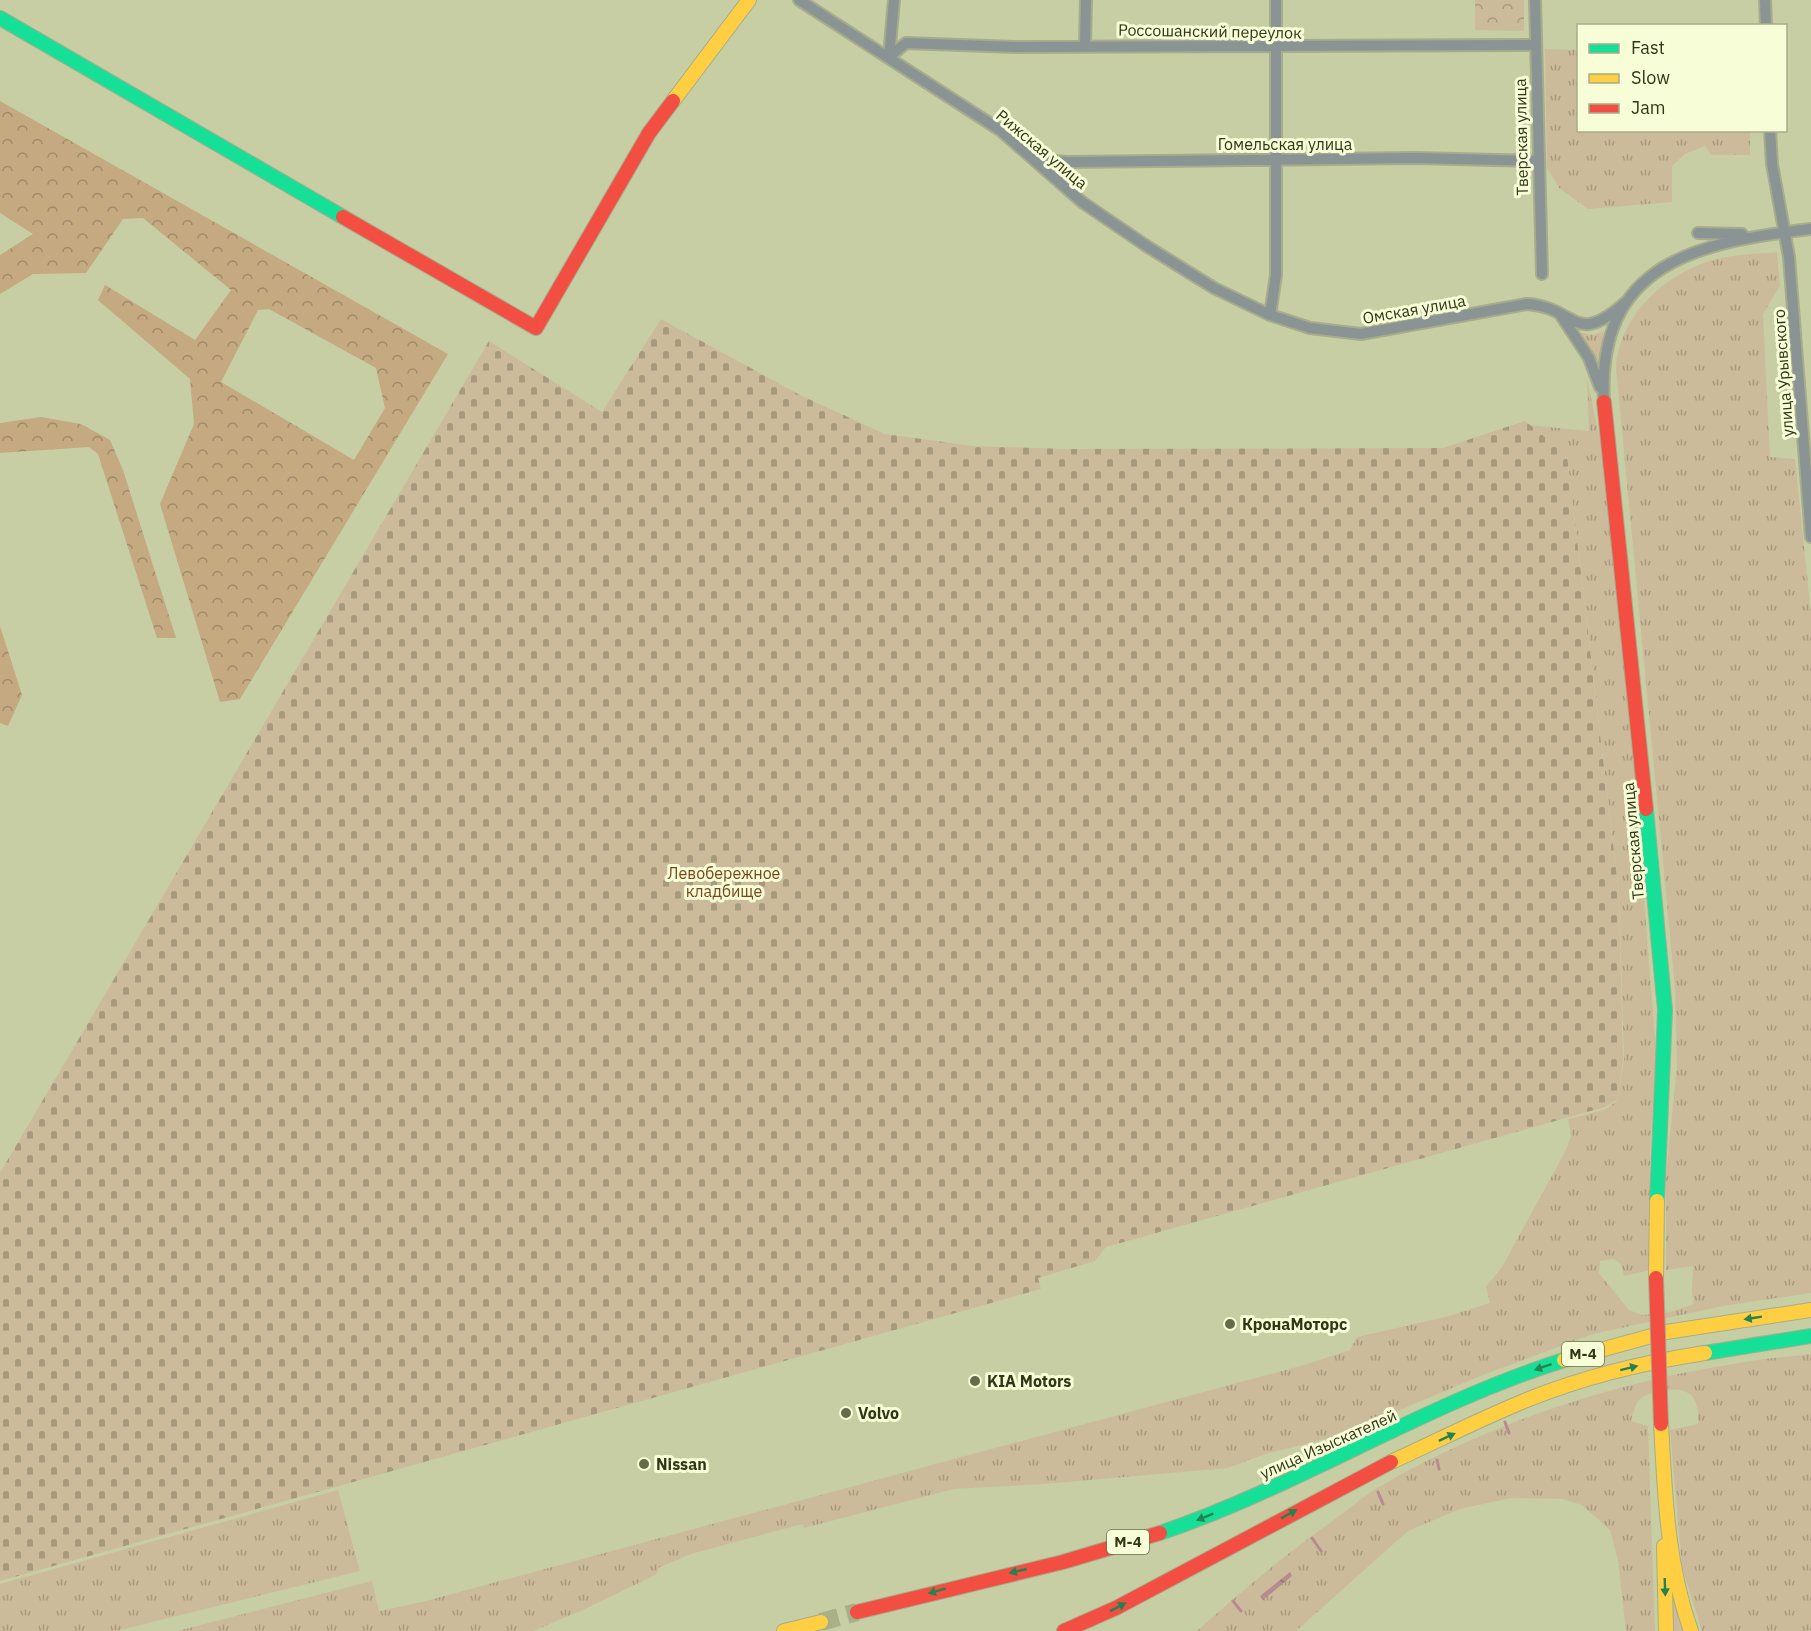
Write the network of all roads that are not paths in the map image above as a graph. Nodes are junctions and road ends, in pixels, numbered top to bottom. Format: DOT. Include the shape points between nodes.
graph roads {
  1 [pos="749,0"];
  2 [pos="799,0"];
  3 [pos="894,0"];
  4 [pos="1086,0"];
  5 [pos="1276,0"];
  6 [pos="1535,0"];
  7 [pos="1765,0"];
  8 [pos="0,18"];
  9 [pos="1766,24"];
  10 [pos="1085,45"];
  11 [pos="1536,45"];
  12 [pos="1275,47"];
  13 [pos="890,57"];
  14 [pos="1770,132"];
  15 [pos="1032,159"];
  16 [pos="1278,161"];
  17 [pos="1537,161"];
  18 [pos="1811,229"];
  19 [pos="1786,232"];
  20 [pos="1698,233"];
  21 [pos="1760,235"];
  22 [pos="1542,274"];
  23 [pos="1626,302"];
  24 [pos="1270,315"];
  25 [pos="1562,317"];
  26 [pos="1604,402"];
  27 [pos="1811,537"];
  28 [pos="1811,1310"];
  29 [pos="1811,1336"];
  30 [pos="1661,1424"];
  31 [pos="857,1612"];
  32 [pos="821,1622"];
  33 [pos="784,1631"];
  34 [pos="1064,1631"];
  35 [pos="1666,1631"];
  36 [pos="1691,1631"];
  1 -- 8 [label="main road" via="649,133 536,328"];
  2 -- 13 [label="street, Рижская улица"];
  3 -- 13 [label="street"];
  4 -- 10 [label="street"];
  5 -- 12 [label="street"];
  6 -- 11 [label="street, Тверская улица"];
  7 -- 9 [label="street"];
  10 -- 12 [label="street, Россошанский переулок"];
  10 -- 13 [label="street, Россошанский переулок" via="906,43"];
  11 -- 12 [label="street, Россошанский переулок"];
  11 -- 17 [label="street, Тверская улица"];
  12 -- 16 [label="street"];
  13 -- 15 [label="street, Рижская улица" via="1000,130"];
  14 -- 19 [label="street" via="1772,165"];
  15 -- 16 [label="street, Гомельская улица"];
  15 -- 24 [label="street, Рижская улица" via="1082,202 1148,247 1214,288"];
  16 -- 17 [label="street, Гомельская улица"];
  16 -- 24 [label="street" via="1276,275"];
  17 -- 22 [label="street, Тверская улица"];
  18 -- 19 [label="street"];
  19 -- 21 [label="street"];
  19 -- 27 [label="street, улица Урывского"];
  20 -- 21 [label="street"];
  21 -- 23 [label="street" via="1700,249 1674,260"];
  23 -- 25 [label="street, Омская улица" via="1603,321 1590,325"];
  23 -- 26 [label="street" via="1605,348"];
  24 -- 25 [label="street, Омская улица" via="1310,328 1361,334 1527,304 1548,308"];
  25 -- 26 [label="street" via="1589,358"];
  26 -- 30 [label="main road, Тверская улица, bridge" via="1665,1010 1657,1166"];
  28 -- 31 [label="main road, улица Изыскателей / М-4, one-way" via="1669,1331 1568,1358 1471,1396 1182,1526 1095,1553"];
  34 -- 29 [label="main road, М-4, one-way" via="1116,1608 1366,1474 1529,1399 1671,1358"];
  30 -- 35 [label="main road, one-way"];
  30 -- 36 [label="main road" via="1667,1520"];
  32 -- 33 [label="main road"];
}
